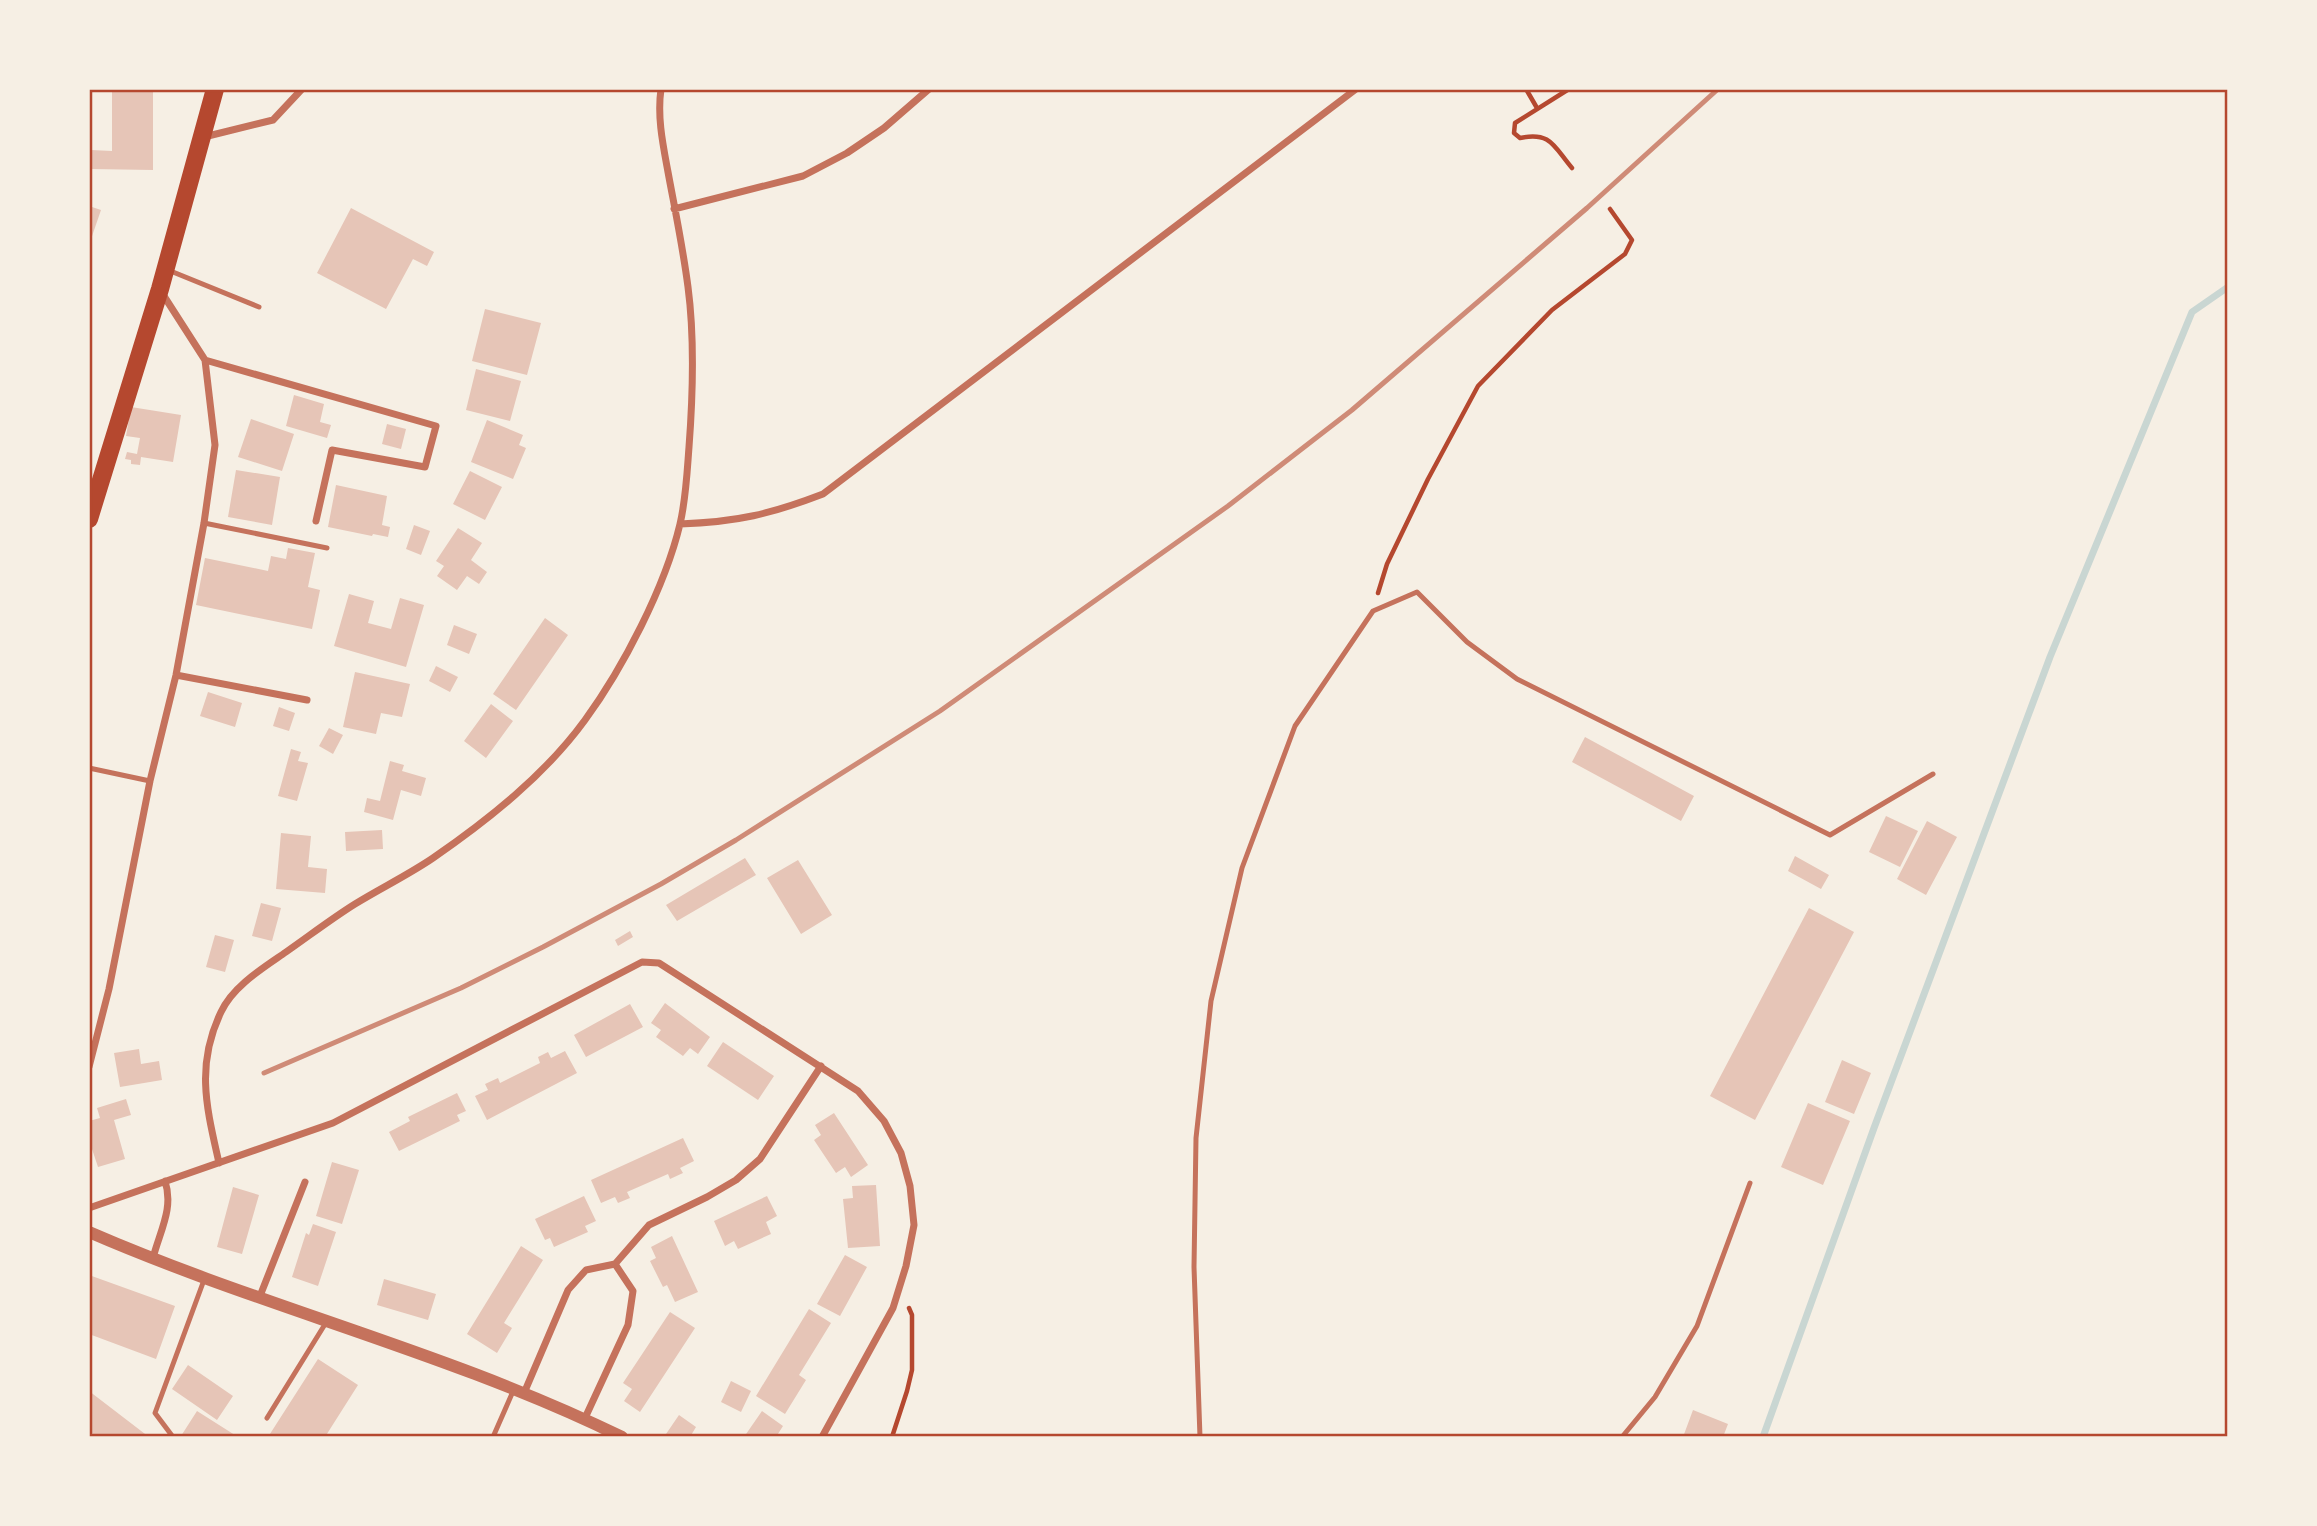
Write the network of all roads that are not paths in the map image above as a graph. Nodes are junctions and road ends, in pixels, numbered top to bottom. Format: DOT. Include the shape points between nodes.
graph roads {
  1 [pos="215,89"];
  2 [pos="302,89"];
  3 [pos="661,89"];
  4 [pos="929,89"];
  5 [pos="1356,89"];
  6 [pos="203,137"];
  7 [pos="674,209"];
  8 [pos="165,269"];
  9 [pos="160,289"];
  10 [pos="260,307"];
  11 [pos="205,360"];
  12 [pos="89,519"];
  13 [pos="316,521"];
  14 [pos="204,523"];
  15 [pos="680,524"];
  16 [pos="327,548"];
  17 [pos="176,675"];
  18 [pos="307,700"];
  19 [pos="89,768"];
  20 [pos="1933,774"];
  21 [pos="150,781"];
  22 [pos="821,1066"];
  23 [pos="89,1067"];
  24 [pos="219,1163"];
  25 [pos="165,1181"];
  26 [pos="305,1182"];
  27 [pos="1750,1183"];
  28 [pos="89,1208"];
  29 [pos="89,1233"];
  30 [pos="153,1258"];
  31 [pos="615,1264"];
  32 [pos="205,1277"];
  33 [pos="260,1296"];
  34 [pos="327,1321"];
  35 [pos="519,1391"];
  36 [pos="267,1418"];
  37 [pos="584,1418"];
  38 [pos="173,1437"];
  39 [pos="493,1437"];
  40 [pos="622,1437"];
  41 [pos="822,1437"];
  42 [pos="1200,1437"];
  43 [pos="1622,1437"];
  1 -- 6 [label="main road"];
  2 -- 6 [label="street" via="273,120"];
  3 -- 7 [label="street" via="663,142"];
  4 -- 7 [label="street" via="884,128 803,176"];
  5 -- 15 [label="street" via="823,494 754,517"];
  6 -- 8 [label="main road"];
  7 -- 15 [label="street" via="688,286 693,351"];
  8 -- 9 [label="main road"];
  8 -- 10 [label="lane"];
  9 -- 11 [label="street"];
  9 -- 12 [label="main road"];
  11 -- 13 [label="street" via="436,426 425,467 332,450"];
  11 -- 14 [label="street" via="215,445"];
  14 -- 16 [label="lane"];
  14 -- 17 [label="street"];
  15 -- 24 [label="street" via="648,610 613,677 584,721 545,766 501,807 431,859 352,906 274,961 240,987 222,1010 204,1070"];
  17 -- 18 [label="street"];
  17 -- 21 [label="street"];
  19 -- 21 [label="lane"];
  20 -- 42 [label="lane" via="1830,835 1517,678 1467,642 1417,592 1373,611 1295,726 1242,868 1211,1001 1196,1151 1194,1267"];
  21 -- 23 [label="street"];
  22 -- 24 [label="street" via="659,963 642,962 333,1122"];
  22 -- 31 [label="street" via="760,1159 736,1180 649,1225"];
  22 -- 41 [label="street" via="858,1091 884,1121 901,1153 914,1225 893,1308"];
  24 -- 25 [label="street"];
  25 -- 28 [label="street"];
  25 -- 30 [label="street" via="169,1205"];
  26 -- 33 [label="street"];
  27 -- 43 [label="lane" via="1697,1326 1655,1397"];
  29 -- 30 [label="street"];
  30 -- 32 [label="street"];
  31 -- 35 [label="street" via="586,1270 568,1290"];
  31 -- 37 [label="street" via="633,1291 628,1325"];
  32 -- 33 [label="street"];
  32 -- 38 [label="lane" via="155,1413"];
  33 -- 34 [label="street"];
  34 -- 35 [label="street"];
  34 -- 36 [label="lane"];
  35 -- 37 [label="street"];
  35 -- 39 [label="lane"];
  37 -- 40 [label="street"];
}
